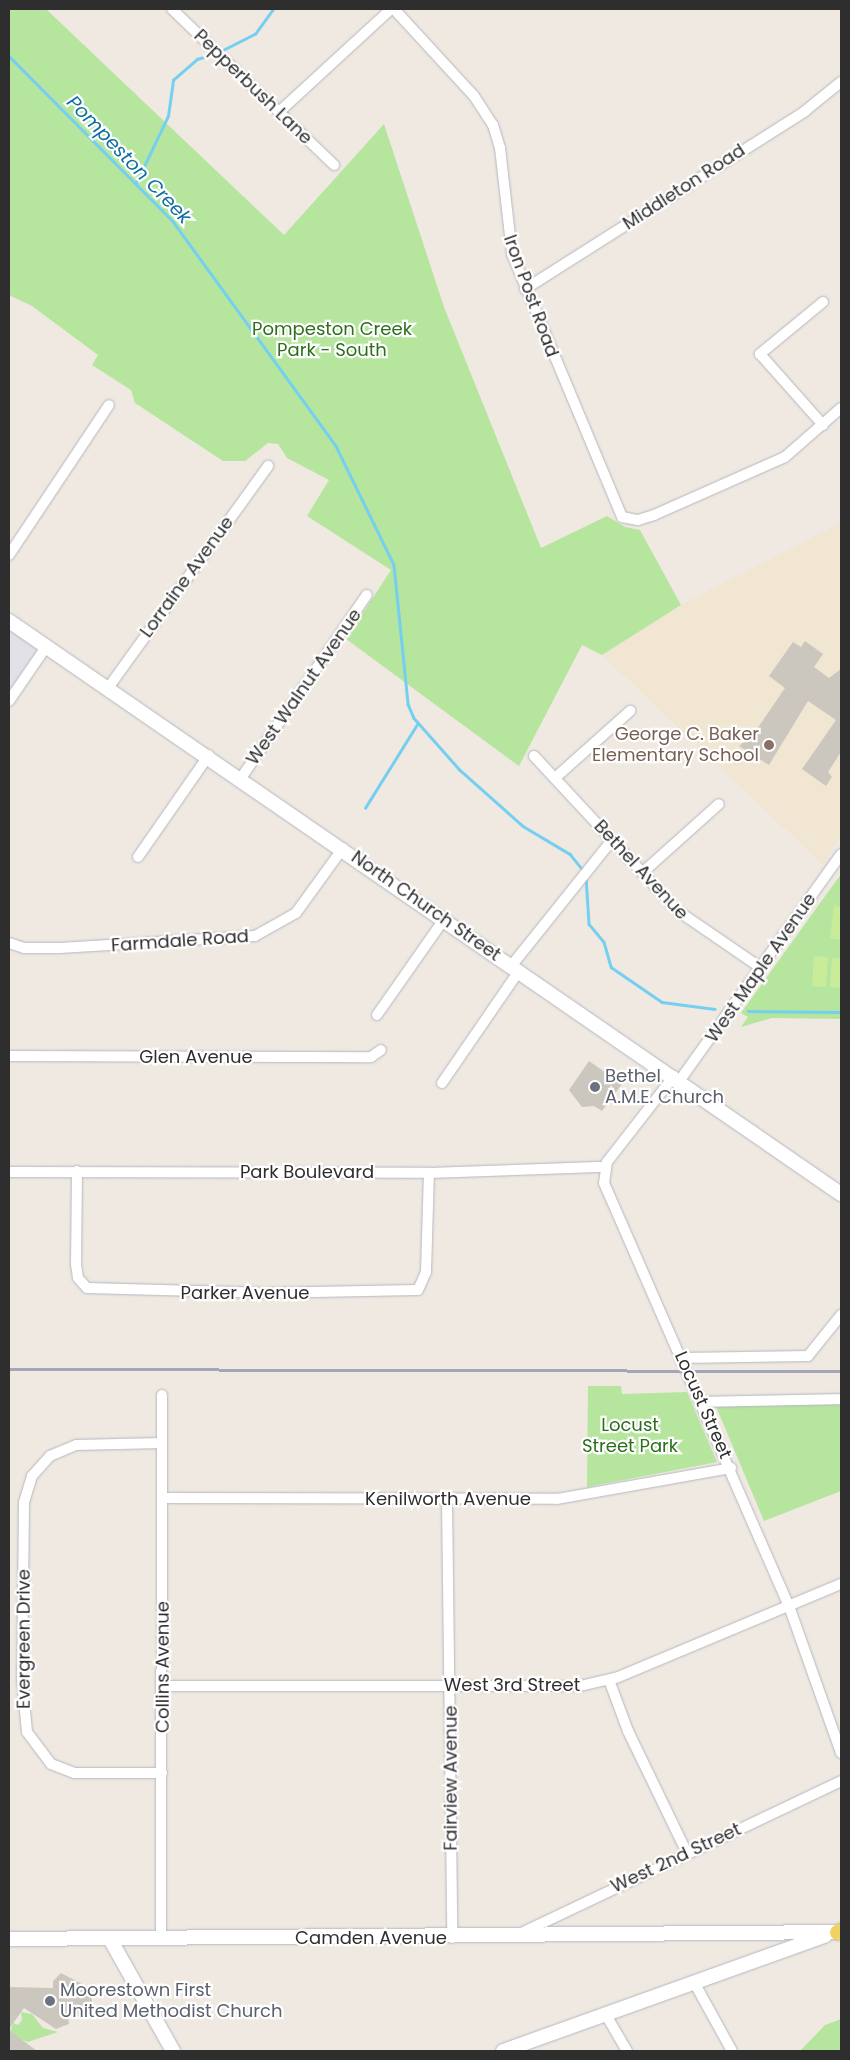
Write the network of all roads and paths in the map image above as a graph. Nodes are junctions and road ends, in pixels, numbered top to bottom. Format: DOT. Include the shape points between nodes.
graph roads {
  1 [pos="172,9"];
  2 [pos="393,9"];
  3 [pos="841,82"];
  4 [pos="279,112"];
  5 [pos="334,165"];
  6 [pos="525,289"];
  7 [pos="823,302"];
  8 [pos="109,405"];
  9 [pos="841,408"];
  10 [pos="823,425"];
  11 [pos="268,466"];
  12 [pos="9,555"];
  13 [pos="368,595"];
  14 [pos="9,621"];
  15 [pos="46,647"];
  16 [pos="108,688"];
  17 [pos="9,701"];
  18 [pos="630,711"];
  19 [pos="209,756"];
  20 [pos="534,756"];
  21 [pos="241,778"];
  22 [pos="555,778"];
  23 [pos="718,804"];
  24 [pos="612,840"];
  25 [pos="343,848"];
  26 [pos="841,856"];
  27 [pos="138,858"];
  28 [pos="642,872"];
  29 [pos="444,918"];
  30 [pos="9,943"];
  31 [pos="515,968"];
  32 [pos="760,968"];
  33 [pos="377,1015"];
  34 [pos="381,1050"];
  35 [pos="9,1056"];
  36 [pos="677,1078"];
  37 [pos="442,1083"];
  38 [pos="605,1167"];
  39 [pos="77,1171"];
  40 [pos="9,1172"];
  41 [pos="429,1173"];
  42 [pos="841,1194"];
  43 [pos="841,1314"];
  44 [pos="682,1358"];
  45 [pos="162,1395"];
  46 [pos="841,1399"];
  47 [pos="702,1402"];
  48 [pos="162,1444"];
  49 [pos="731,1468"];
  50 [pos="162,1498"];
  51 [pos="447,1499"];
  52 [pos="841,1584"];
  53 [pos="789,1606"];
  54 [pos="609,1680"];
  55 [pos="450,1685"];
  56 [pos="162,1686"];
  57 [pos="841,1753"];
  58 [pos="162,1773"];
  59 [pos="841,1781"];
  60 [pos="687,1853"];
  61 [pos="839,1931"];
  62 [pos="733,1935"];
  63 [pos="162,1938"];
  64 [pos="452,1938"];
  65 [pos="512,1938"];
  66 [pos="9,1939"];
  67 [pos="110,1939"];
  68 [pos="765,1957"];
  69 [pos="695,1984"];
  70 [pos="606,2015"];
  71 [pos="173,2051"];
  72 [pos="503,2051"];
  73 [pos="627,2051"];
  74 [pos="732,2051"];
  1 -- 4 [label="street, Pepperbush Lane"];
  2 -- 4 [label="street"];
  2 -- 6 [label="street, Iron Post Road" via="474,96 493,125 501,154 508,243"];
  3 -- 6 [label="street, Middleton Road" via="805,111"];
  4 -- 5 [label="street, Pepperbush Lane"];
  6 -- 10 [label="street, Iron Post Road" via="622,517 638,520 654,515 785,457"];
  7 -- 10 [label="street" via="760,354"];
  8 -- 12 [label="street"];
  9 -- 10 [label="street"];
  11 -- 16 [label="street, Lorraine Avenue"];
  13 -- 21 [label="street, West Walnut Avenue"];
  14 -- 15 [label="main road, North Church Street"];
  15 -- 16 [label="main road, North Church Street"];
  15 -- 17 [label="street"];
  16 -- 19 [label="main road, North Church Street"];
  18 -- 22 [label="street"];
  19 -- 21 [label="main road, North Church Street"];
  19 -- 27 [label="street"];
  20 -- 22 [label="street, Bethel Avenue"];
  21 -- 25 [label="main road, North Church Street"];
  22 -- 24 [label="street, Bethel Avenue"];
  23 -- 28 [label="street"];
  24 -- 28 [label="street, Bethel Avenue"];
  24 -- 31 [label="street"];
  25 -- 29 [label="main road, North Church Street"];
  25 -- 30 [label="street, Farmdale Road" via="296,913 254,936 60,948 24,948"];
  26 -- 32 [label="street, West Maple Avenue"];
  28 -- 32 [label="street, Bethel Avenue" via="686,919"];
  29 -- 31 [label="main road, North Church Street"];
  29 -- 33 [label="street"];
  31 -- 36 [label="main road, North Church Street"];
  31 -- 37 [label="street"];
  32 -- 36 [label="street, West Maple Avenue"];
  34 -- 35 [label="street, Glen Avenue" via="370,1057"];
  36 -- 38 [label="street"];
  36 -- 42 [label="main road, North Church Street"];
  38 -- 41 [label="street, Park Boulevard"];
  38 -- 44 [label="street, Locust Street" via="606,1190"];
  39 -- 40 [label="street, Park Boulevard"];
  39 -- 41 [label="street, Park Boulevard"];
  39 -- 41 [label="street, Parker Avenue" via="76,1264 82,1282 91,1290 117,1291 412,1292 423,1286 426,1272"];
  43 -- 44 [label="street" via="808,1356"];
  44 -- 47 [label="street, Locust Street"];
  45 -- 48 [label="street, Collins Avenue"];
  46 -- 47 [label="street"];
  47 -- 49 [label="street, Locust Street"];
  48 -- 50 [label="street, Collins Avenue"];
  48 -- 58 [label="street, Evergreen Drive" via="76,1445 50,1456 32,1476 24,1503 22,1680 27,1732 51,1764 74,1773"];
  49 -- 51 [label="street, Kenilworth Avenue" via="574,1498"];
  49 -- 53 [label="street, Locust Street"];
  50 -- 51 [label="street, Kenilworth Avenue"];
  50 -- 56 [label="street, Collins Avenue"];
  51 -- 55 [label="street, Fairview Avenue"];
  52 -- 53 [label="street, West 3rd Street"];
  53 -- 54 [label="street, West 3rd Street"];
  53 -- 57 [label="street, Locust Street"];
  54 -- 55 [label="street, West 3rd Street" via="580,1686"];
  54 -- 60 [label="street" via="628,1731"];
  55 -- 56 [label="street, West 3rd Street"];
  55 -- 64 [label="street, Fairview Avenue"];
  56 -- 58 [label="street, Collins Avenue"];
  58 -- 63 [label="street, Collins Avenue"];
  59 -- 60 [label="street, West 2nd Street"];
  60 -- 65 [label="street, West 2nd Street"];
  61 -- 62 [label="main road, Camden Avenue"];
  61 -- 68 [label="main road"];
  62 -- 65 [label="main road, Camden Avenue"];
  62 -- 68 [label="main road, Camden Avenue" via="755,1939"];
  63 -- 64 [label="main road, Camden Avenue"];
  63 -- 67 [label="main road, Camden Avenue"];
  64 -- 65 [label="main road, Camden Avenue"];
  66 -- 67 [label="main road, Camden Avenue"];
  67 -- 71 [label="main road"];
  68 -- 69 [label="main road"];
  69 -- 70 [label="main road"];
  69 -- 74 [label="street"];
  70 -- 72 [label="main road"];
  70 -- 73 [label="street"];
}
